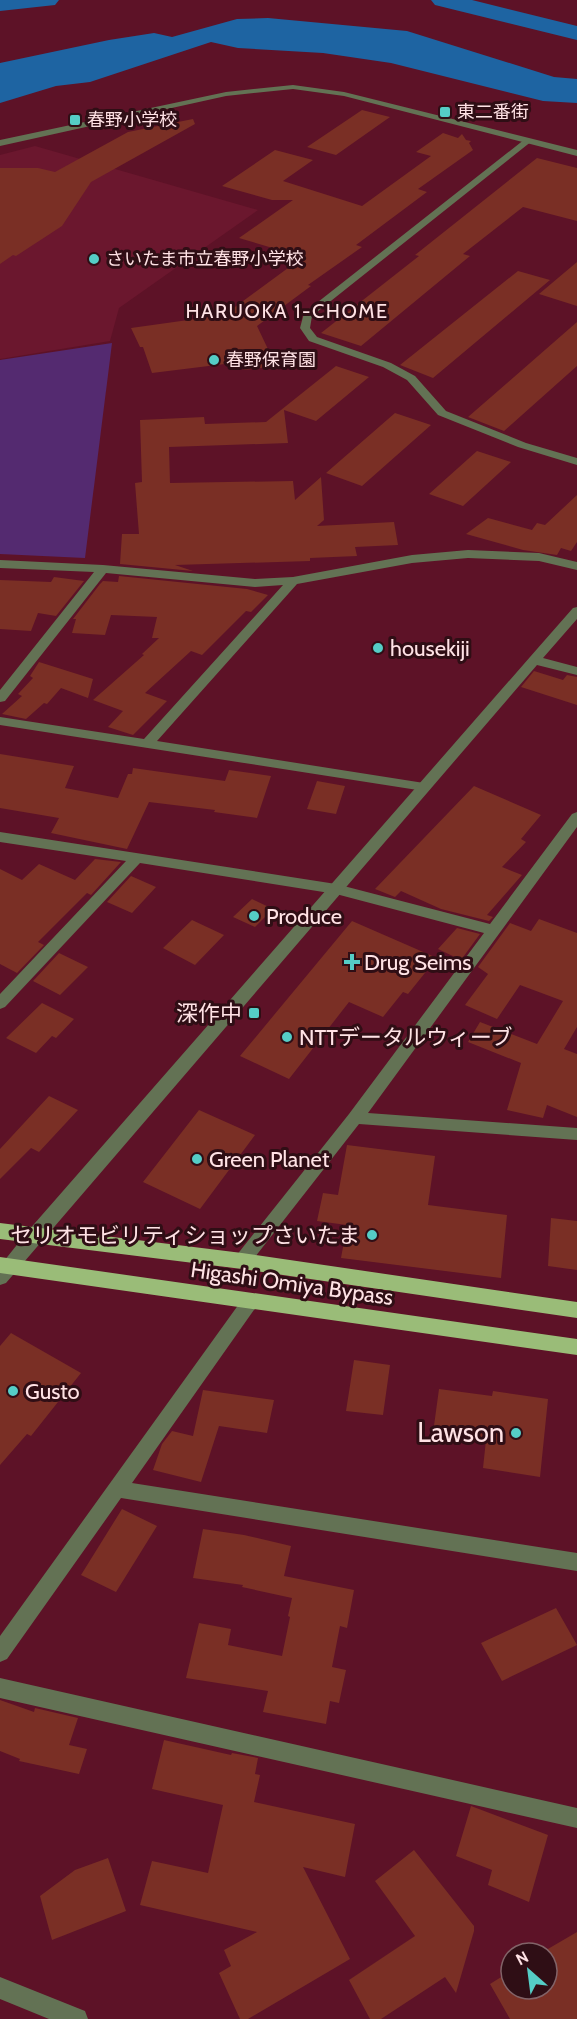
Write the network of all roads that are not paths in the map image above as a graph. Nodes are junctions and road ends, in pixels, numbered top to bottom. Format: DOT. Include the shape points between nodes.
graph roads {
  1 [pos="528,141"];
  2 [pos="0,143"];
  3 [pos="577,153"];
  4 [pos="577,462"];
  5 [pos="0,564"];
  6 [pos="577,566"];
  7 [pos="103,569"];
  8 [pos="293,581"];
  9 [pos="577,611"];
  10 [pos="534,660"];
  11 [pos="577,671"];
  12 [pos="0,698"];
  13 [pos="0,721"];
  14 [pos="147,745"];
  15 [pos="424,787"];
  16 [pos="577,817"];
  17 [pos="0,837"];
  18 [pos="138,857"];
  19 [pos="336,889"];
  20 [pos="492,930"];
  21 [pos="0,1003"];
  22 [pos="355,1118"];
  23 [pos="577,1134"];
  24 [pos="0,1231"];
  25 [pos="34,1236"];
  26 [pos="242,1261"];
  27 [pos="3,1270"];
  28 [pos="250,1302"];
  29 [pos="577,1310"];
  30 [pos="577,1347"];
  31 [pos="117,1490"];
  32 [pos="577,1562"];
  33 [pos="0,1652"];
  34 [pos="0,1688"];
  35 [pos="577,1818"];
  36 [pos="0,1988"];
  37 [pos="77,2019"];
  1 -- 2 [label="street" via="344,94 293,87 226,94"];
  1 -- 3 [label="street"];
  1 -- 4 [label="street" via="308,315 305,332 313,339 387,365 411,378 442,413"];
  5 -- 7 [label="street"];
  6 -- 8 [label="street" via="538,557 468,554 411,559"];
  7 -- 8 [label="street" via="255,583"];
  7 -- 12 [label="street"];
  8 -- 14 [label="street"];
  9 -- 10 [label="street"];
  10 -- 11 [label="street"];
  10 -- 15 [label="street"];
  13 -- 14 [label="street"];
  14 -- 15 [label="street"];
  15 -- 19 [label="street"];
  16 -- 20 [label="street"];
  17 -- 18 [label="street"];
  18 -- 19 [label="street"];
  18 -- 21 [label="street"];
  19 -- 20 [label="street"];
  19 -- 25 [label="street"];
  20 -- 22 [label="street"];
  22 -- 23 [label="street"];
  22 -- 26 [label="street"];
  24 -- 25 [label="highway, Higashi Omiya Bypass"];
  25 -- 26 [label="highway, Higashi Omiya Bypass"];
  25 -- 27 [label="street"];
  26 -- 29 [label="highway, Higashi Omiya Bypass"];
  27 -- 28 [label="highway, Higashi Omiya Bypass"];
  28 -- 30 [label="highway, Higashi Omiya Bypass"];
  28 -- 31 [label="street"];
  31 -- 32 [label="street"];
  31 -- 33 [label="street"];
  34 -- 35 [label="street"];
  36 -- 37 [label="street"];
}
